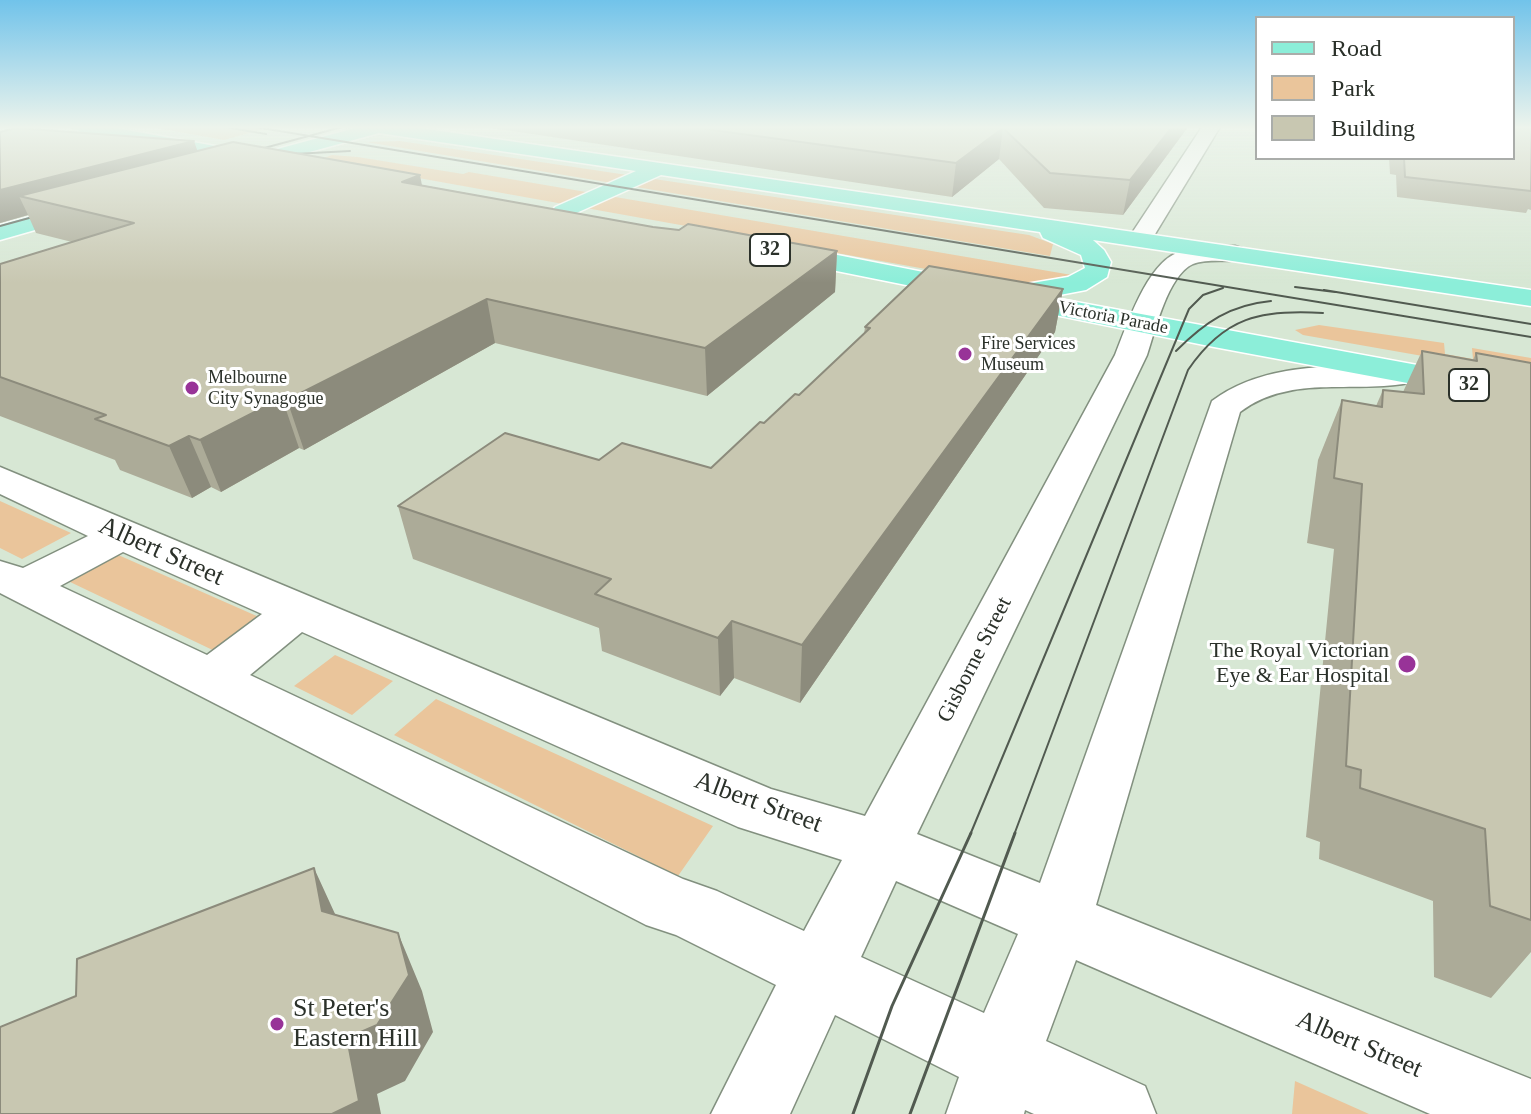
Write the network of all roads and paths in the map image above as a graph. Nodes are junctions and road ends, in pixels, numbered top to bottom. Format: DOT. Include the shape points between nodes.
graph roads {
  1 [pos="636,179"];
  2 [pos="726,179"];
  3 [pos="1178,179"];
  4 [pos="538,207"];
  5 [pos="563,212"];
  6 [pos="0,214"];
  7 [pos="610,221"];
  8 [pos="1020,222"];
  9 [pos="0,233"];
  10 [pos="1140,239"];
  11 [pos="746,246"];
  12 [pos="1235,254"];
  13 [pos="976,291"];
  14 [pos="1531,298"];
  15 [pos="1141,324"];
  16 [pos="1406,374"];
  17 [pos="1531,396"];
  18 [pos="0,479"];
  19 [pos="122,536"];
  20 [pos="12,580"];
  21 [pos="298,611"];
  22 [pos="211,679"];
  23 [pos="880,846"];
  24 [pos="1056,919"];
  25 [pos="818,971"];
  26 [pos="994,1087"];
  27 [pos="750,1114"];
  28 [pos="1117,1114"];
  29 [pos="1521,1114"];
  1 -- 5 [label="main road"];
  2 -- 8 [label="main road"];
  3 -- 10 [label="street"];
  4 -- 5 [label="main road"];
  5 -- 7 [label="main road"];
  6 -- 9 [label="main road" via="102,195"];
  8 -- 10 [label="main road"];
  8 -- 13 [label="main road" via="1088,248 1098,258 1098,271 1083,282 1046,290"];
  10 -- 12 [label="main road"];
  11 -- 13 [label="main road, Victoria Parade / 32"];
  12 -- 14 [label="main road"];
  12 -- 15 [label="street, Gisborne Street" via="1180,261 1146,308"];
  13 -- 15 [label="main road, Victoria Parade / 32"];
  15 -- 16 [label="main road, Victoria Parade / 32"];
  15 -- 23 [label="street, Gisborne Street" via="1131,355"];
  16 -- 17 [label="main road, Victoria Parade / 32"];
  16 -- 24 [label="street" via="1285,382 1243,393 1224,408"];
  18 -- 19 [label="street, Albert Street"];
  19 -- 20 [label="street"];
  19 -- 21 [label="street, Albert Street"];
  20 -- 22 [label="street"];
  21 -- 22 [label="street"];
  21 -- 23 [label="street, Albert Street" via="759,810"];
  22 -- 25 [label="street" via="669,904"];
  23 -- 24 [label="street, Albert Street"];
  23 -- 25 [label="street, Gisborne Street"];
  24 -- 26 [label="street"];
  24 -- 29 [label="street, Albert Street"];
  25 -- 26 [label="street"];
  25 -- 27 [label="street, Gisborne Street"];
  26 -- 28 [label="street"];
}
